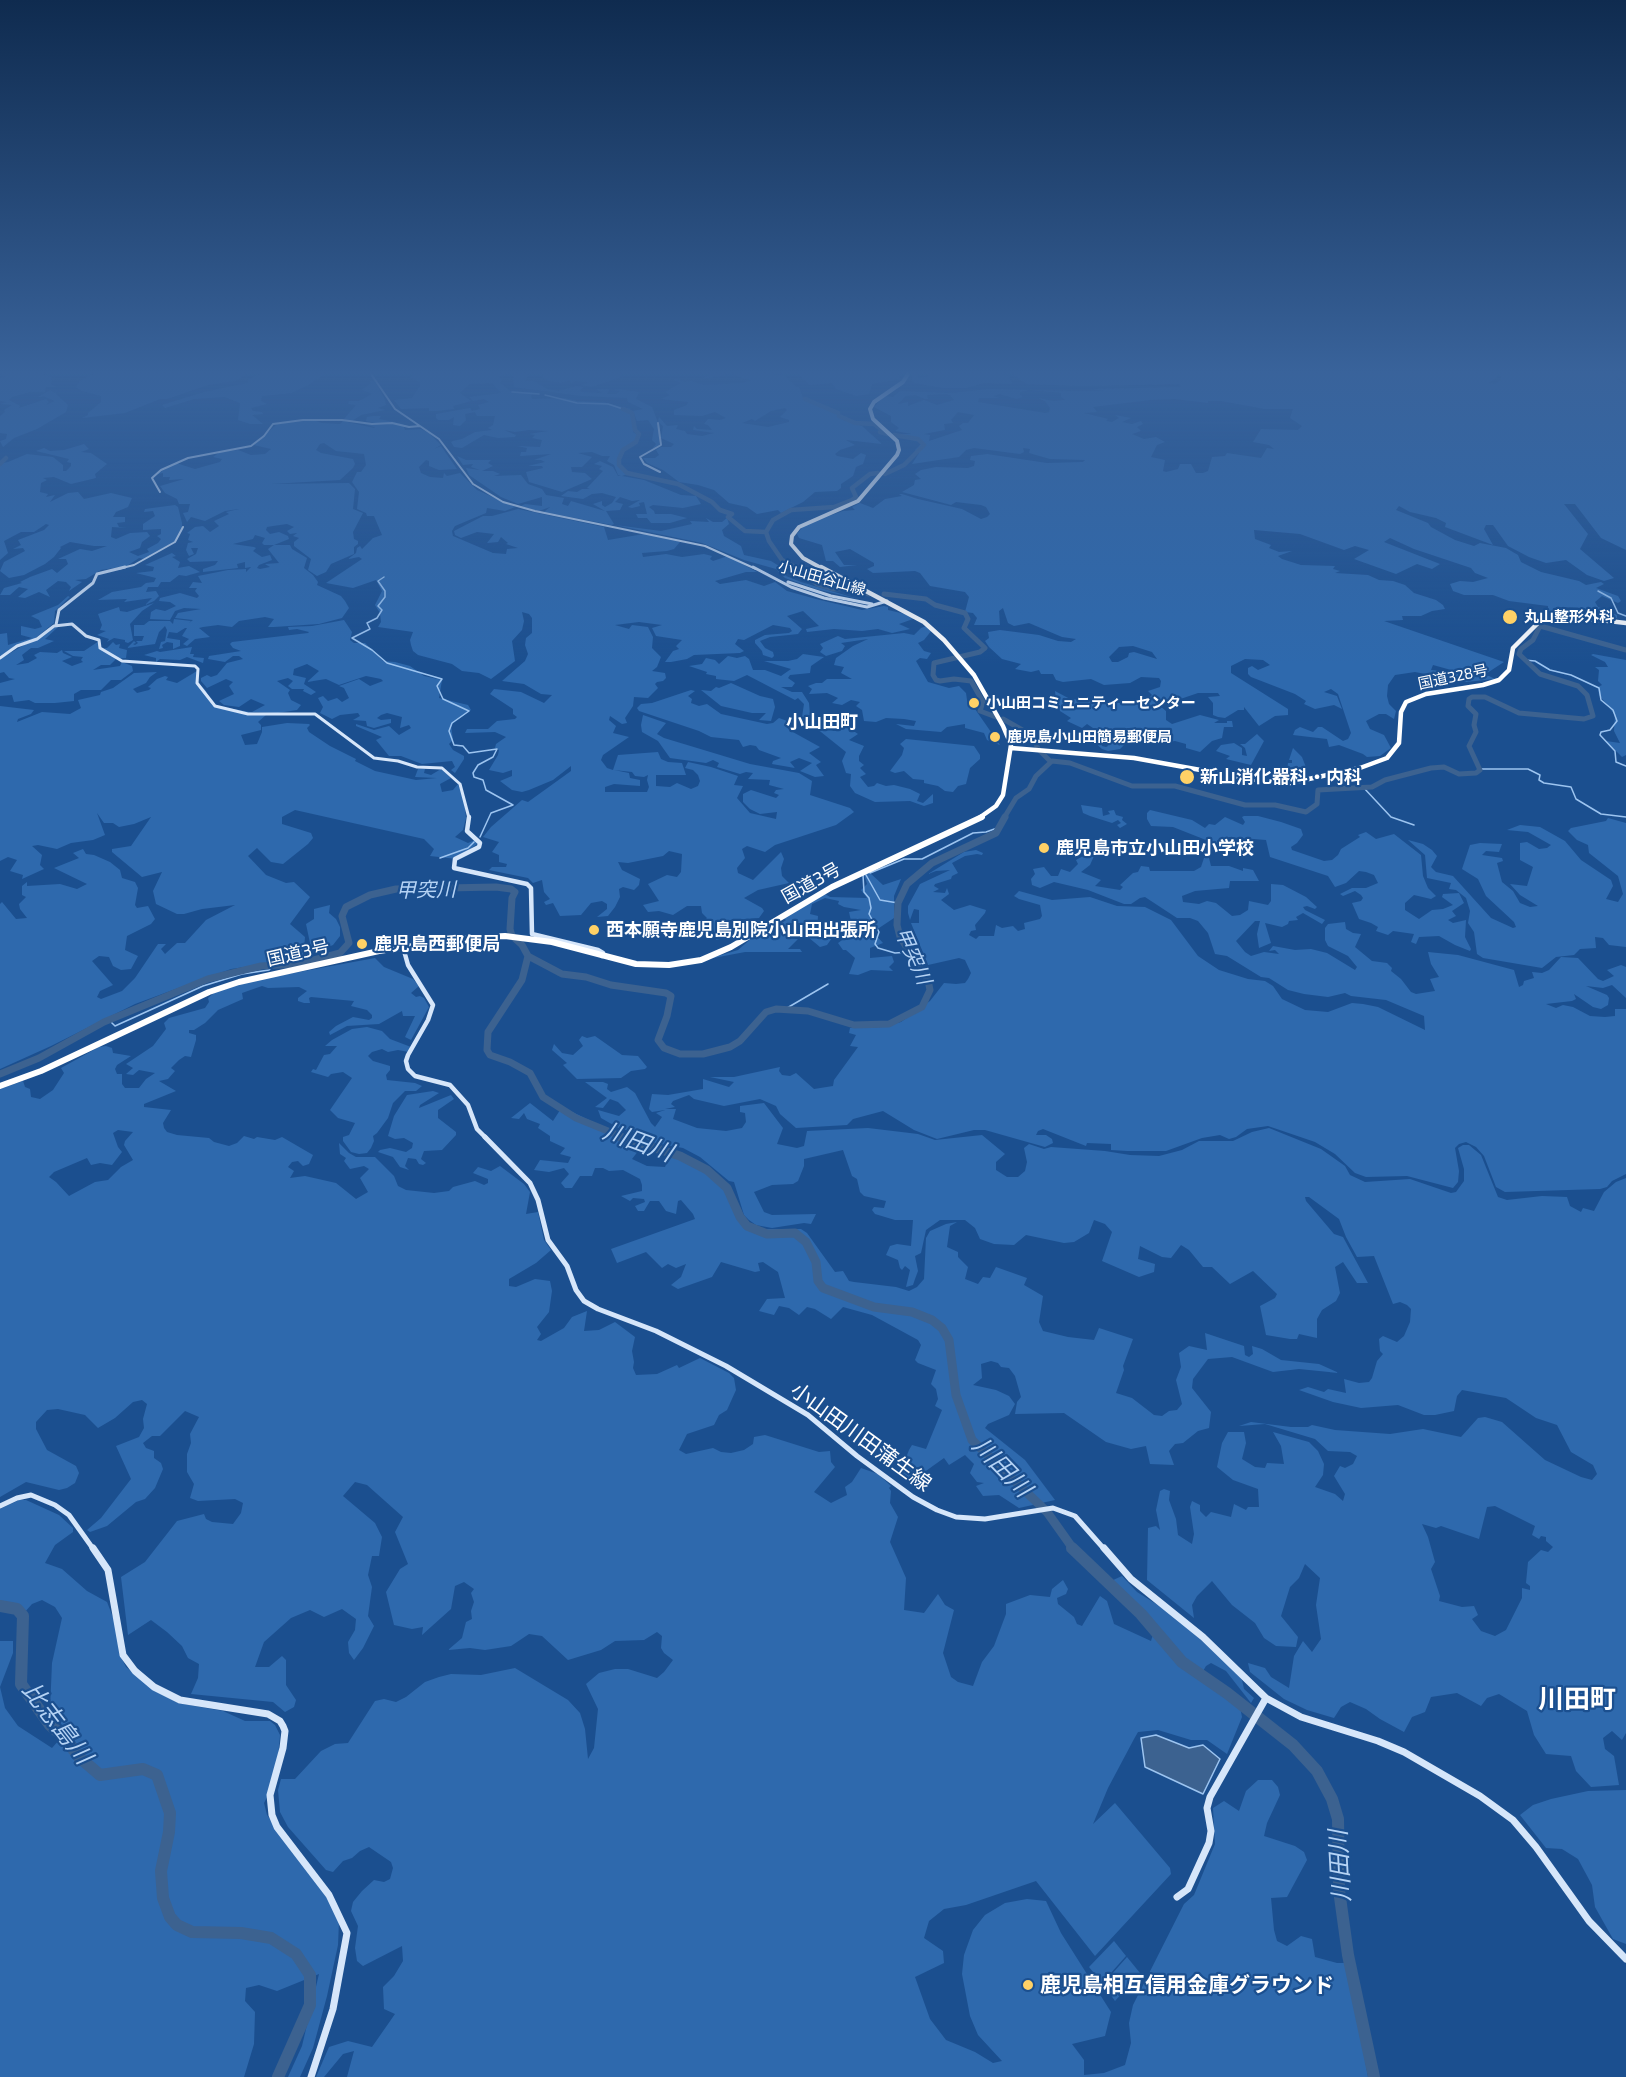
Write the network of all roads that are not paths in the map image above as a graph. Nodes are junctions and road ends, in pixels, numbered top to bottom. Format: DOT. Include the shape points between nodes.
graph roads {
  1 [pos="161,471"];
  2 [pos="463,471"];
  3 [pos="883,471"];
  4 [pos="160,492"];
  5 [pos="183,527"];
  6 [pos="887,601"];
  7 [pos="1626,623"];
  8 [pos="56,625"];
  9 [pos="0,658"];
  10 [pos="1011,748"];
  11 [pos="403,947"];
  12 [pos="602,956"];
  13 [pos="0,1086"];
  14 [pos="0,1506"];
  15 [pos="1265,1701"];
  16 [pos="1177,1897"];
  17 [pos="1626,1959"];
  18 [pos="311,2077"];
  1 -- 4 [label="main road" via="152,478"];
  2 -- 6 [label="main road, 小山田谷山線" via="473,484 503,502 693,543 721,552 800,590 844,603 871,607"];
  3 -- 6 [label="highway" via="858,501 804,525 791,539 792,548 799,555"];
  5 -- 8 [label="main road" via="175,542 144,560 97,574 93,583 64,604"];
  6 -- 10 [label="highway" via="929,626 961,659 1008,735"];
  7 -- 10 [label="highway, 国道328号" via="1565,616 1540,621 1516,645 1509,670 1499,680 1420,695 1406,702 1394,752 1379,763 1360,768 1279,784 1141,759"];
  8 -- 9 [label="main road"];
  8 -- 12 [label="main road" via="74,625 86,636 99,640 100,648 123,661 195,666 197,683 215,706 248,714 315,714 374,758 444,769 460,784 469,814 467,831 480,843 455,859 454,868 527,884 531,888 532,934 598,950"];
  10 -- 12 [label="highway, 国道3号" via="1004,795 986,815 832,887 724,951 691,962 661,965"];
  11 -- 12 [label="highway, 国道3号" via="508,936"];
  11 -- 13 [label="highway, 国道3号" via="231,984"];
  11 -- 15 [label="main road, 小山田川田蒲生線" via="408,965 433,1005 408,1055 408,1069 419,1077 450,1085 468,1105 477,1129 530,1183 548,1240 584,1300 656,1331 773,1394 816,1420 857,1456 937,1510 956,1517 985,1519 1053,1508 1070,1513 1131,1579 1203,1636"];
  14 -- 18 [label="main road" via="31,1495 69,1515 108,1570 123,1655 154,1687 180,1700 268,1714 283,1726 283,1748 270,1795 272,1815 329,1895 347,1933 333,2009"];
  15 -- 16 [label="main road" via="1210,1797 1209,1843 1188,1888"];
  15 -- 17 [label="main road, 小山田川田蒲生線" via="1395,1748 1498,1808 1526,1834 1589,1921"];
}
